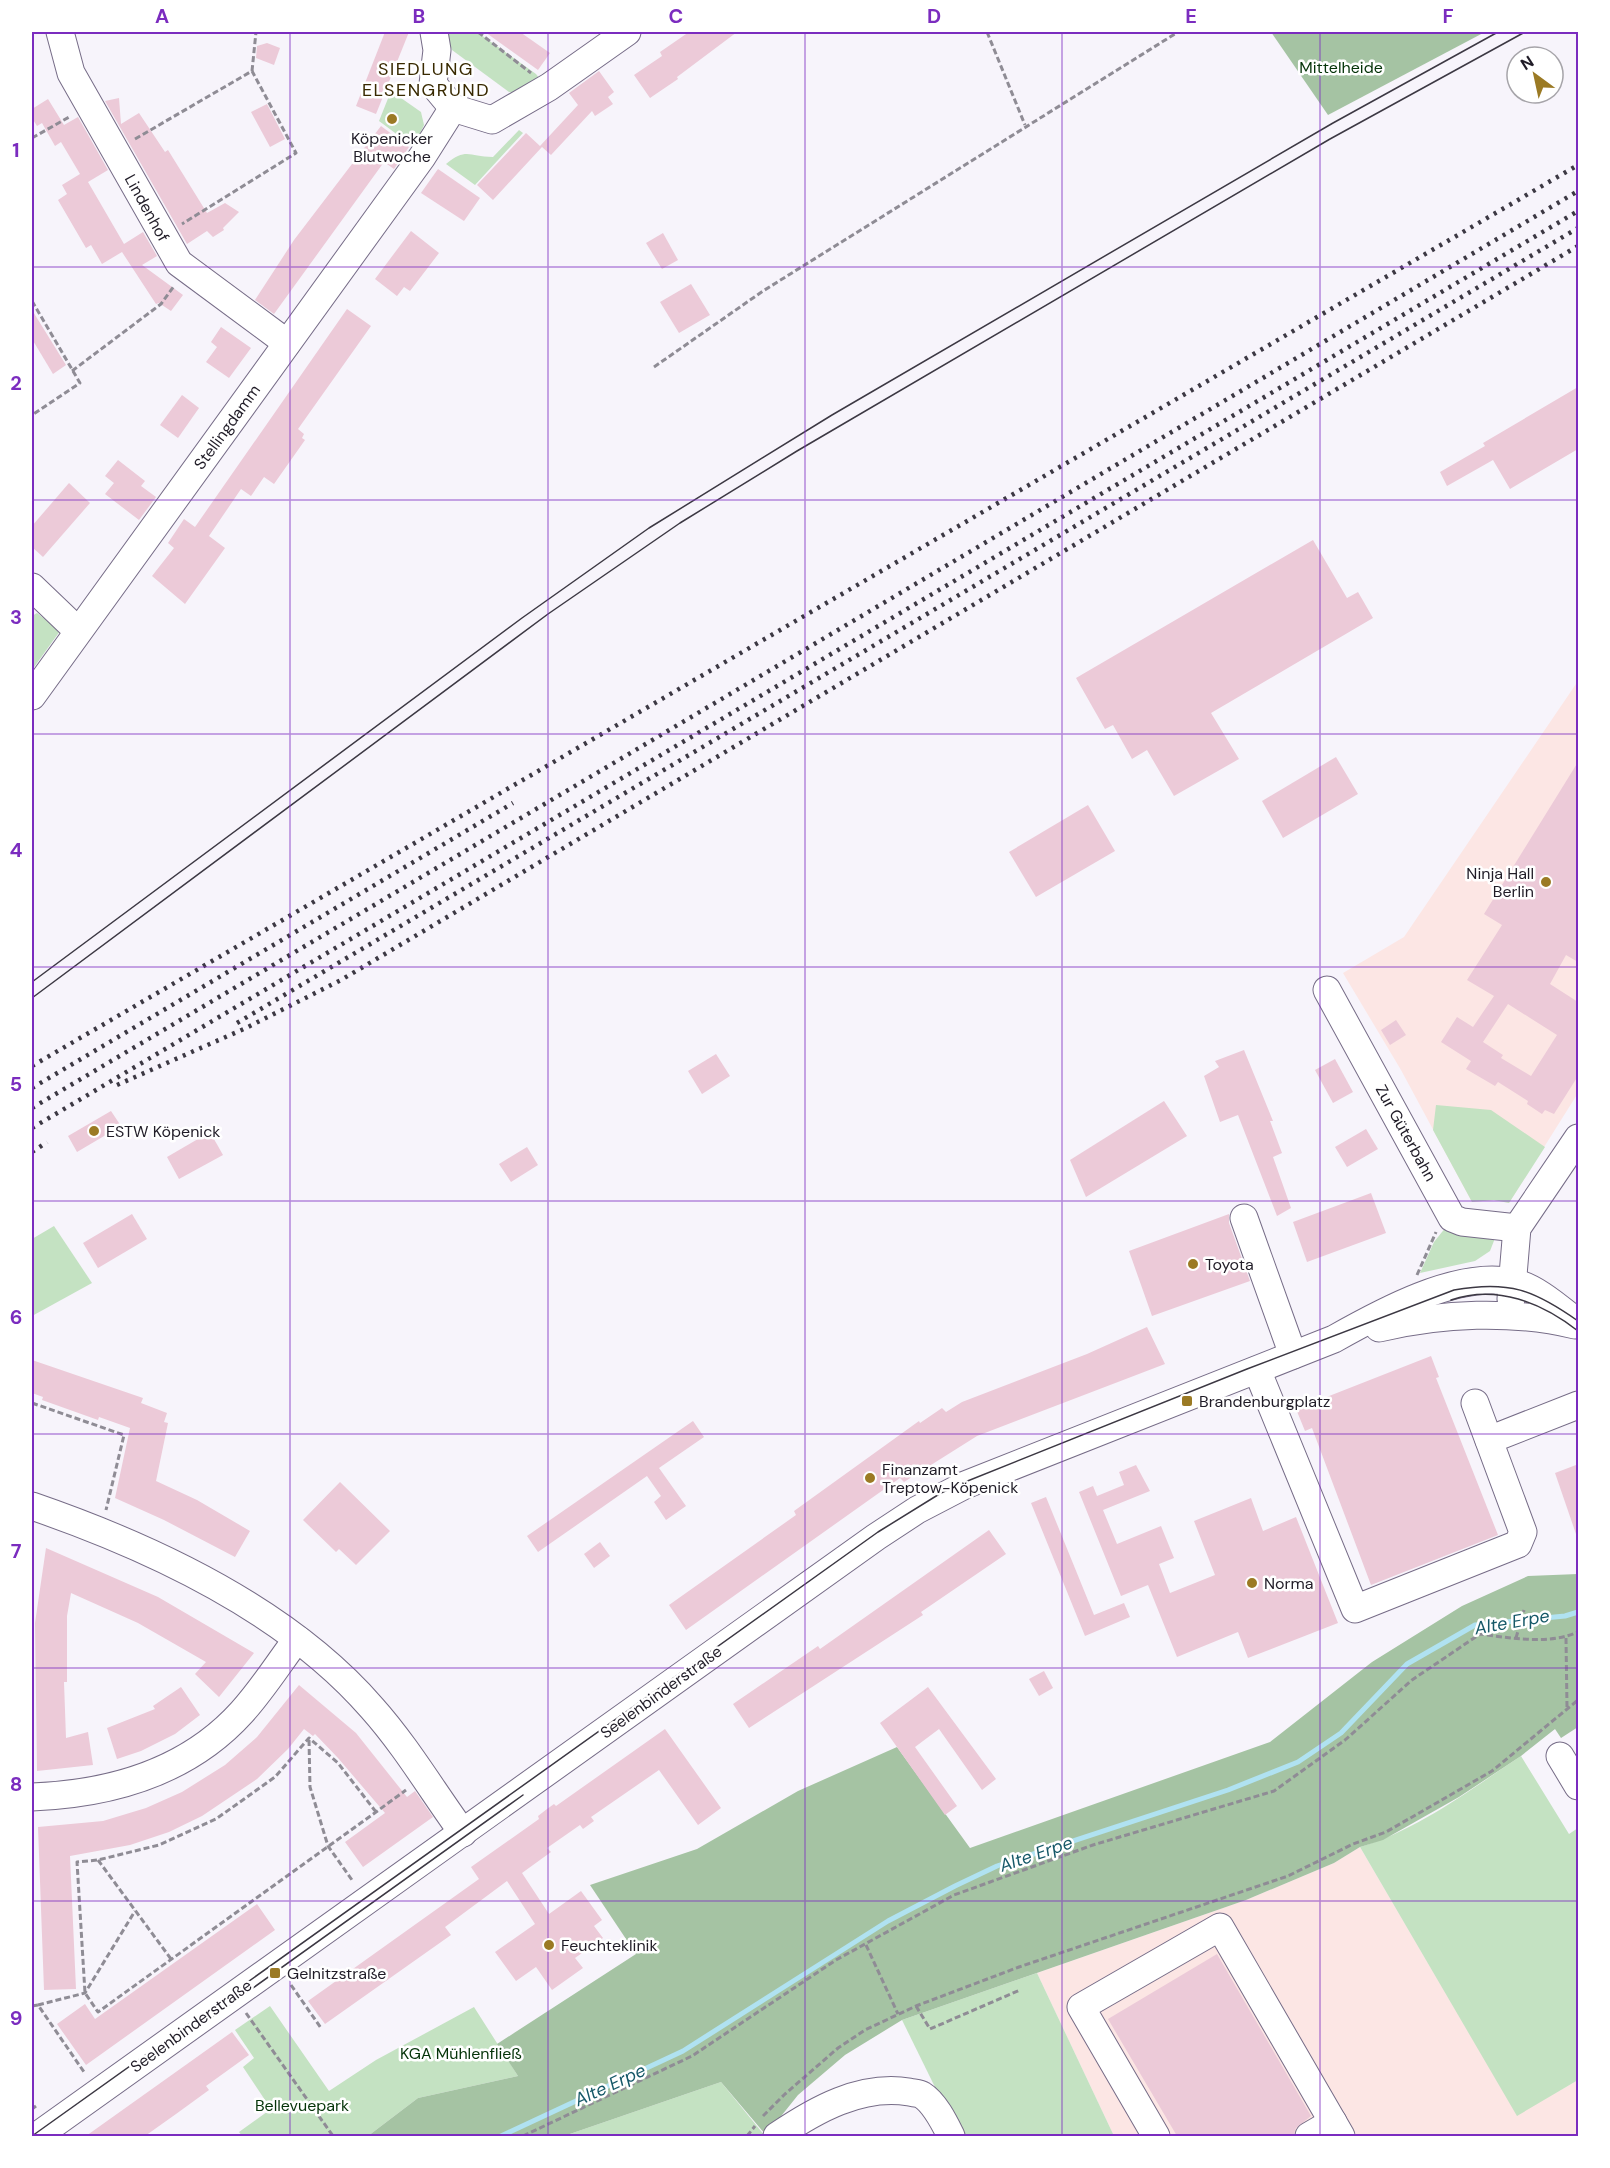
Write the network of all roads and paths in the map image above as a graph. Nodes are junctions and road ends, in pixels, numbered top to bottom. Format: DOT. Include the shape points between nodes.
graph roads {
  1 [pos="60,32"];
  2 [pos="256,32"];
  3 [pos="434,32"];
  4 [pos="478,32"];
  5 [pos="627,32"];
  6 [pos="987,32"];
  7 [pos="1178,32"];
  8 [pos="252,71"];
  9 [pos="548,88"];
  10 [pos="89,106"];
  11 [pos="453,108"];
  12 [pos="1025,125"];
  13 [pos="32,138"];
  14 [pos="115,150"];
  15 [pos="163,235"];
  16 [pos="187,270"];
  17 [pos="32,301"];
  18 [pos="287,343"];
  19 [pos="654,367"];
  20 [pos="72,370"];
  21 [pos="32,415"];
  22 [pos="35,598"];
  23 [pos="78,631"];
  24 [pos="32,696"];
  25 [pos="1327,990"];
  26 [pos="1578,1138"];
  27 [pos="1244,1218"];
  28 [pos="1452,1218"];
  29 [pos="1518,1228"];
  30 [pos="1418,1277"];
  31 [pos="1513,1282"];
  32 [pos="1510,1315"];
  33 [pos="1578,1324"];
  34 [pos="1334,1339"];
  35 [pos="1293,1356"];
  36 [pos="1257,1370"];
  37 [pos="32,1402"];
  38 [pos="1475,1403"];
  39 [pos="1578,1404"];
  40 [pos="1489,1440"];
  41 [pos="32,1506"];
  42 [pos="104,1515"];
  43 [pos="1524,1610"];
  44 [pos="1578,1632"];
  45 [pos="1516,1638"];
  46 [pos="1566,1638"];
  47 [pos="297,1639"];
  48 [pos="1578,1700"];
  49 [pos="1567,1707"];
  50 [pos="309,1738"];
  51 [pos="1560,1756"];
  52 [pos="1578,1786"];
  53 [pos="408,1789"];
  54 [pos="32,1797"];
  55 [pos="376,1812"];
  56 [pos="463,1833"];
  57 [pos="328,1846"];
  58 [pos="98,1860"];
  59 [pos="352,1880"];
  60 [pos="135,1911"];
  61 [pos="866,1945"];
  62 [pos="171,1959"];
  63 [pos="291,1985"];
  64 [pos="1020,1990"];
  65 [pos="85,1994"];
  66 [pos="38,2005"];
  67 [pos="32,2006"];
  68 [pos="916,2006"];
  69 [pos="898,2014"];
  70 [pos="248,2015"];
  71 [pos="321,2028"];
  72 [pos="84,2072"];
  73 [pos="32,2109"];
  74 [pos="36,2125"];
  75 [pos="1337,2129"];
  76 [pos="333,2136"];
  77 [pos="523,2136"];
  78 [pos="747,2136"];
  79 [pos="777,2136"];
  80 [pos="951,2136"];
  81 [pos="1156,2136"];
  82 [pos="1309,2136"];
  1 -- 10 [label="street, Lindenhof" via="71,73"];
  2 -- 8 [label="path"];
  3 -- 11 [label="street" via="437,50 433,84"];
  4 -- 9 [label="path"];
  5 -- 9 [label="street"];
  6 -- 12 [label="path"];
  7 -- 12 [label="path"];
  8 -- 14 [label="path"];
  8 -- 15 [label="path" via="296,153"];
  9 -- 11 [label="street" via="492,120"];
  10 -- 13 [label="path"];
  10 -- 14 [label="street, Lindenhof"];
  11 -- 18 [label="street, Stellingdamm"];
  12 -- 19 [label="path" via="763,291"];
  14 -- 15 [label="street, Lindenhof"];
  15 -- 16 [label="street, Lindenhof"];
  16 -- 18 [label="street, Lindenhof"];
  16 -- 20 [label="path" via="161,304"];
  17 -- 20 [label="path"];
  18 -- 23 [label="street, Stellingdamm"];
  20 -- 21 [label="path" via="80,383"];
  22 -- 23 [label="street"];
  23 -- 24 [label="street, Stellingdamm"];
  25 -- 28 [label="street, Zur Güterbahn"];
  26 -- 29 [label="street"];
  27 -- 35 [label="street"];
  28 -- 29 [label="street"];
  28 -- 30 [label="path" via="1440,1224 1416,1273"];
  29 -- 31 [label="street"];
  31 -- 32 [label="street"];
  31 -- 33 [label="street, Seelenbinderstraße" via="1545,1298"];
  31 -- 34 [label="street, Seelenbinderstraße" via="1482,1280 1450,1287 1375,1316"];
  32 -- 33 [label="street, Seelenbinderstraße"];
  32 -- 34 [label="street, Seelenbinderstraße" via="1408,1321"];
  34 -- 35 [label="street, Seelenbinderstraße"];
  35 -- 36 [label="street, Seelenbinderstraße"];
  36 -- 40 [label="street" via="1355,1609 1518,1544 1523,1532"];
  36 -- 56 [label="street, Seelenbinderstraße" via="964,1485 917,1510"];
  37 -- 42 [label="path" via="124,1434"];
  38 -- 40 [label="street"];
  39 -- 40 [label="street"];
  41 -- 47 [label="street" via="101,1530 161,1558"];
  43 -- 45 [label="path"];
  44 -- 46 [label="path"];
  45 -- 46 [label="path"];
  45 -- 61 [label="path" via="1480,1634 1412,1680 1345,1740 1274,1791 1094,1845 954,1894"];
  46 -- 49 [label="path"];
  47 -- 54 [label="street" via="242,1712 182,1759 150,1776 106,1790"];
  47 -- 56 [label="street" via="338,1672 373,1709"];
  48 -- 49 [label="path"];
  49 -- 68 [label="path" via="1492,1771 1386,1832 1288,1876"];
  50 -- 55 [label="path" via="338,1763"];
  50 -- 57 [label="path" via="310,1786"];
  50 -- 58 [label="path" via="275,1777 216,1819 159,1845"];
  51 -- 52 [label="street"];
  53 -- 55 [label="path"];
  55 -- 57 [label="path"];
  56 -- 74 [label="street, Seelenbinderstraße"];
  57 -- 59 [label="path"];
  57 -- 62 [label="path"];
  58 -- 60 [label="path"];
  58 -- 65 [label="path" via="77,1862"];
  60 -- 62 [label="path"];
  60 -- 65 [label="path"];
  61 -- 69 [label="path"];
  61 -- 77 [label="path" via="836,1960 693,2056"];
  62 -- 65 [label="path" via="98,2012"];
  63 -- 71 [label="path"];
  64 -- 68 [label="path" via="930,2029"];
  65 -- 66 [label="path"];
  66 -- 67 [label="path"];
  66 -- 72 [label="path"];
  68 -- 69 [label="path"];
  69 -- 78 [label="path" via="838,2048 785,2094"];
  70 -- 76 [label="path"];
  73 -- 74 [label="path"];
  75 -- 81 [label="street" via="1220,1927 1081,2007"];
  75 -- 82 [label="street"];
  79 -- 80 [label="street" via="801,2120 859,2093 892,2089 922,2095"];
}
